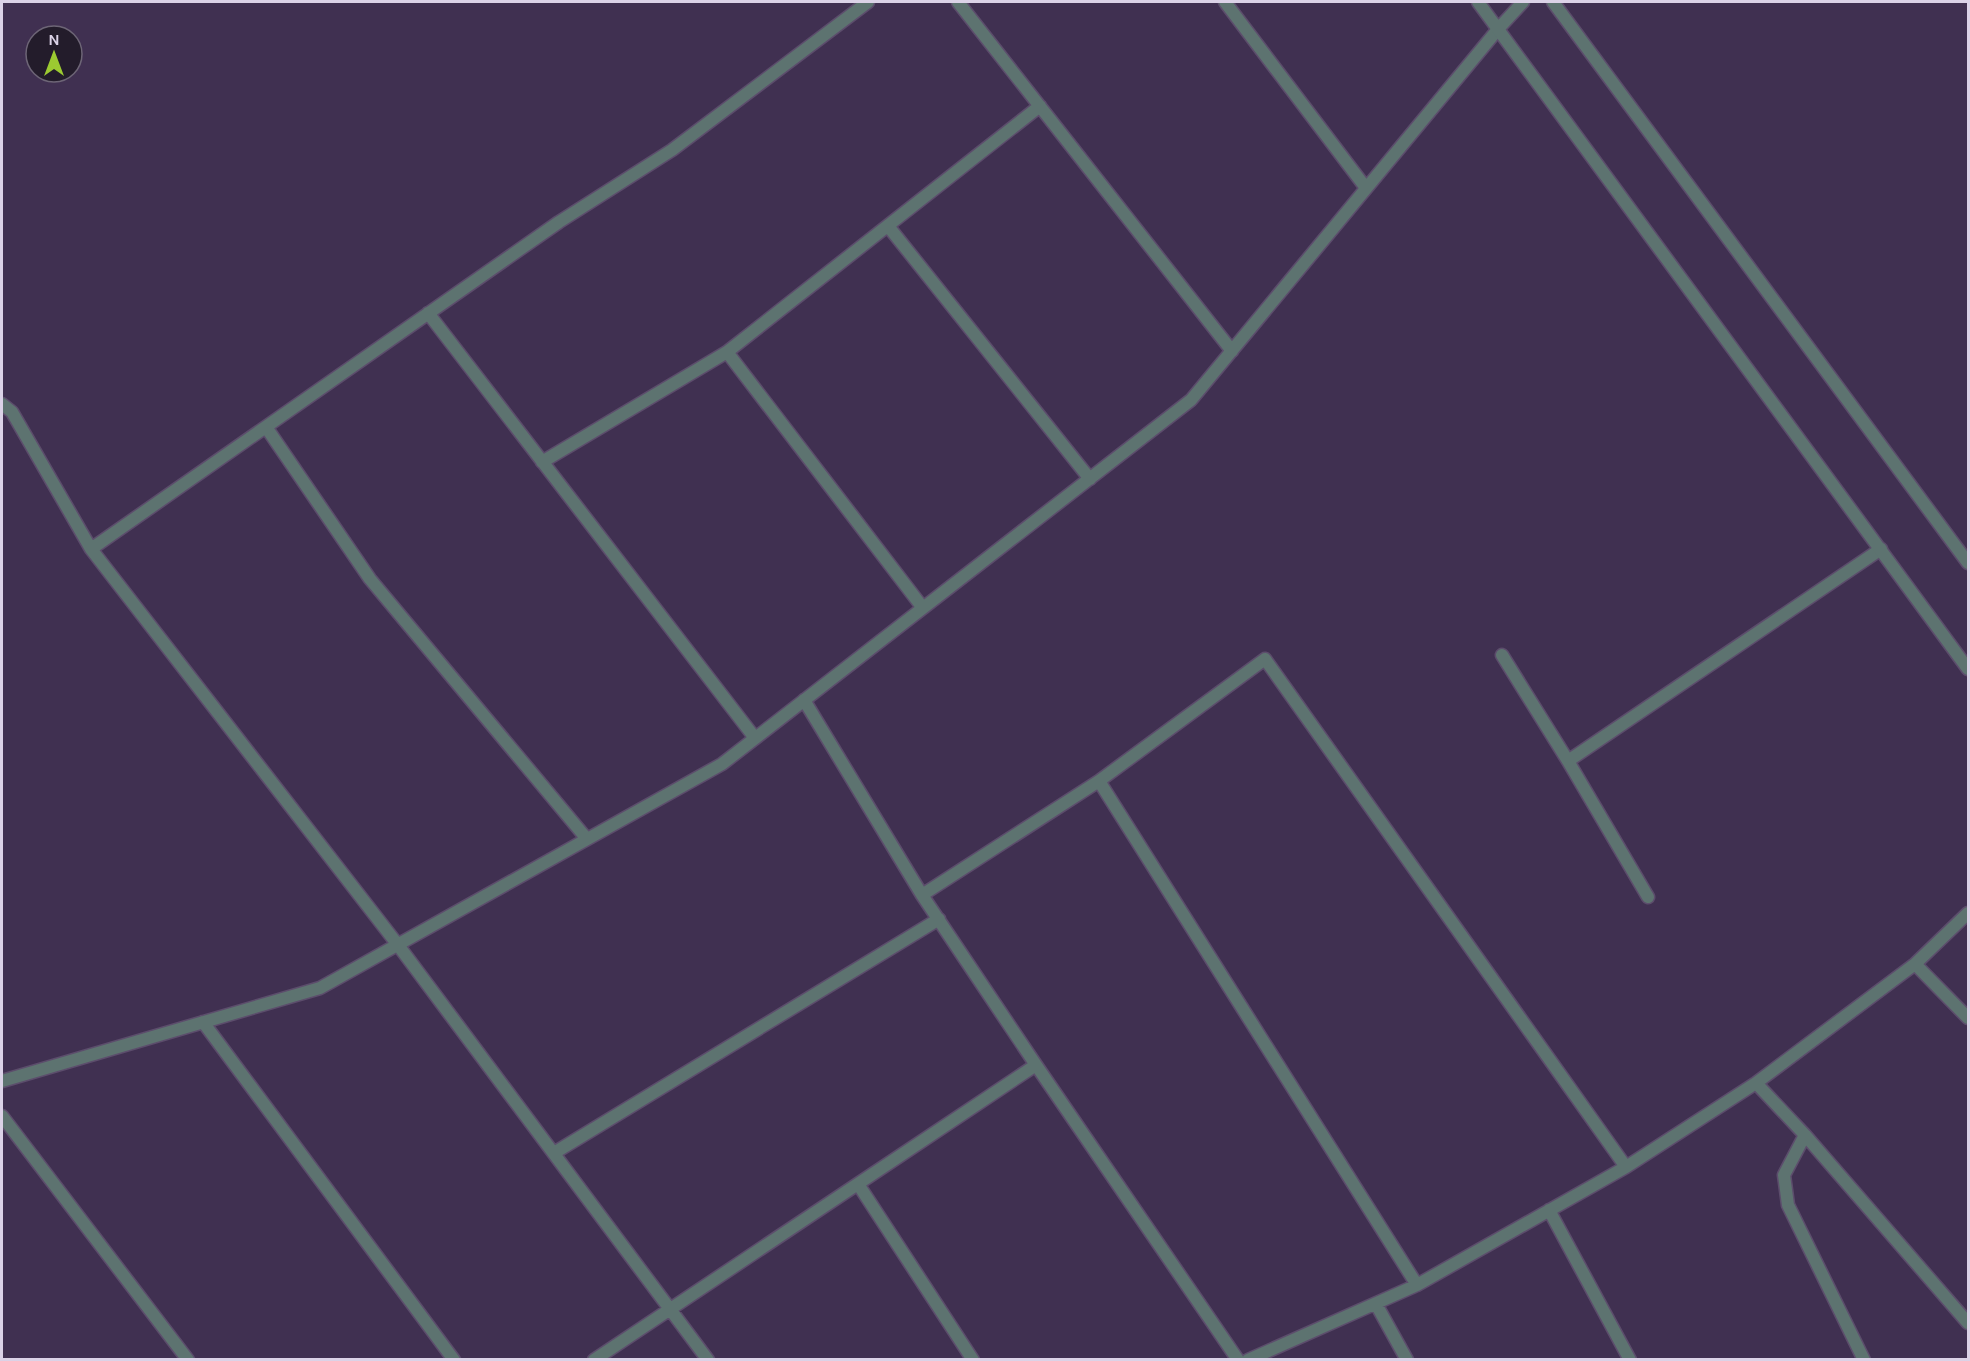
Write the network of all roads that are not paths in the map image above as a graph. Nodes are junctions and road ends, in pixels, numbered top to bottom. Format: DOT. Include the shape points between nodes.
graph roads {
  1 [pos="868,2"];
  2 [pos="958,2"];
  3 [pos="1225,2"];
  4 [pos="1478,2"];
  5 [pos="1523,2"];
  6 [pos="1553,2"];
  7 [pos="1499,28"];
  8 [pos="1040,106"];
  9 [pos="1366,188"];
  10 [pos="888,226"];
  11 [pos="428,313"];
  12 [pos="1232,351"];
  13 [pos="727,352"];
  14 [pos="2,404"];
  15 [pos="266,427"];
  16 [pos="542,462"];
  17 [pos="1090,479"];
  18 [pos="91,549"];
  19 [pos="1881,549"];
  20 [pos="1968,562"];
  21 [pos="923,608"];
  22 [pos="1502,655"];
  23 [pos="1968,669"];
  24 [pos="804,700"];
  25 [pos="755,738"];
  26 [pos="1568,761"];
  27 [pos="1099,782"];
  28 [pos="587,839"];
  29 [pos="922,895"];
  30 [pos="1648,897"];
  31 [pos="1968,913"];
  32 [pos="939,919"];
  33 [pos="398,945"];
  34 [pos="1915,964"];
  35 [pos="1968,1018"];
  36 [pos="203,1022"];
  37 [pos="1036,1065"];
  38 [pos="2,1081"];
  39 [pos="1756,1083"];
  40 [pos="2,1116"];
  41 [pos="1805,1135"];
  42 [pos="554,1153"];
  43 [pos="1626,1167"];
  44 [pos="858,1184"];
  45 [pos="1549,1210"];
  46 [pos="1417,1285"];
  47 [pos="1376,1304"];
  48 [pos="671,1308"];
  49 [pos="1968,1323"];
  50 [pos="188,1359"];
  51 [pos="454,1359"];
  52 [pos="594,1359"];
  53 [pos="708,1359"];
  54 [pos="974,1359"];
  55 [pos="1238,1359"];
  56 [pos="1248,1359"];
  57 [pos="1407,1359"];
  58 [pos="1630,1359"];
  59 [pos="1864,1359"];
  1 -- 11 [label="street" via="672,150"];
  2 -- 8 [label="street"];
  3 -- 9 [label="street"];
  4 -- 7 [label="street"];
  5 -- 7 [label="street"];
  6 -- 20 [label="street"];
  7 -- 9 [label="street"];
  7 -- 19 [label="street"];
  8 -- 10 [label="street"];
  8 -- 12 [label="street"];
  9 -- 12 [label="street"];
  10 -- 13 [label="street"];
  10 -- 17 [label="street"];
  11 -- 15 [label="street"];
  11 -- 16 [label="street"];
  12 -- 17 [label="street" via="1191,400"];
  13 -- 16 [label="street"];
  13 -- 21 [label="street"];
  14 -- 18 [label="street" via="12,412"];
  15 -- 18 [label="street"];
  15 -- 28 [label="street" via="370,579"];
  16 -- 25 [label="street"];
  17 -- 21 [label="street"];
  18 -- 33 [label="street"];
  19 -- 23 [label="street"];
  19 -- 26 [label="street"];
  21 -- 24 [label="street"];
  22 -- 26 [label="street"];
  24 -- 25 [label="street"];
  24 -- 29 [label="street"];
  25 -- 28 [label="street" via="722,764"];
  26 -- 30 [label="street"];
  27 -- 29 [label="street"];
  27 -- 43 [label="street" via="1265,659"];
  27 -- 46 [label="street"];
  28 -- 33 [label="street"];
  29 -- 32 [label="street"];
  31 -- 34 [label="street"];
  32 -- 37 [label="street"];
  32 -- 42 [label="street"];
  33 -- 36 [label="street" via="320,988"];
  33 -- 42 [label="street"];
  34 -- 35 [label="street"];
  34 -- 39 [label="street"];
  36 -- 38 [label="street"];
  36 -- 51 [label="street"];
  37 -- 44 [label="street"];
  37 -- 55 [label="street"];
  39 -- 41 [label="street"];
  39 -- 43 [label="street"];
  40 -- 50 [label="street"];
  41 -- 49 [label="street"];
  41 -- 59 [label="street" via="1784,1175 1788,1205"];
  42 -- 48 [label="street"];
  43 -- 45 [label="street"];
  44 -- 48 [label="street"];
  44 -- 54 [label="street"];
  45 -- 46 [label="street"];
  45 -- 58 [label="street"];
  46 -- 47 [label="street"];
  47 -- 56 [label="street"];
  47 -- 57 [label="street"];
  48 -- 52 [label="street"];
  48 -- 53 [label="street"];
}
